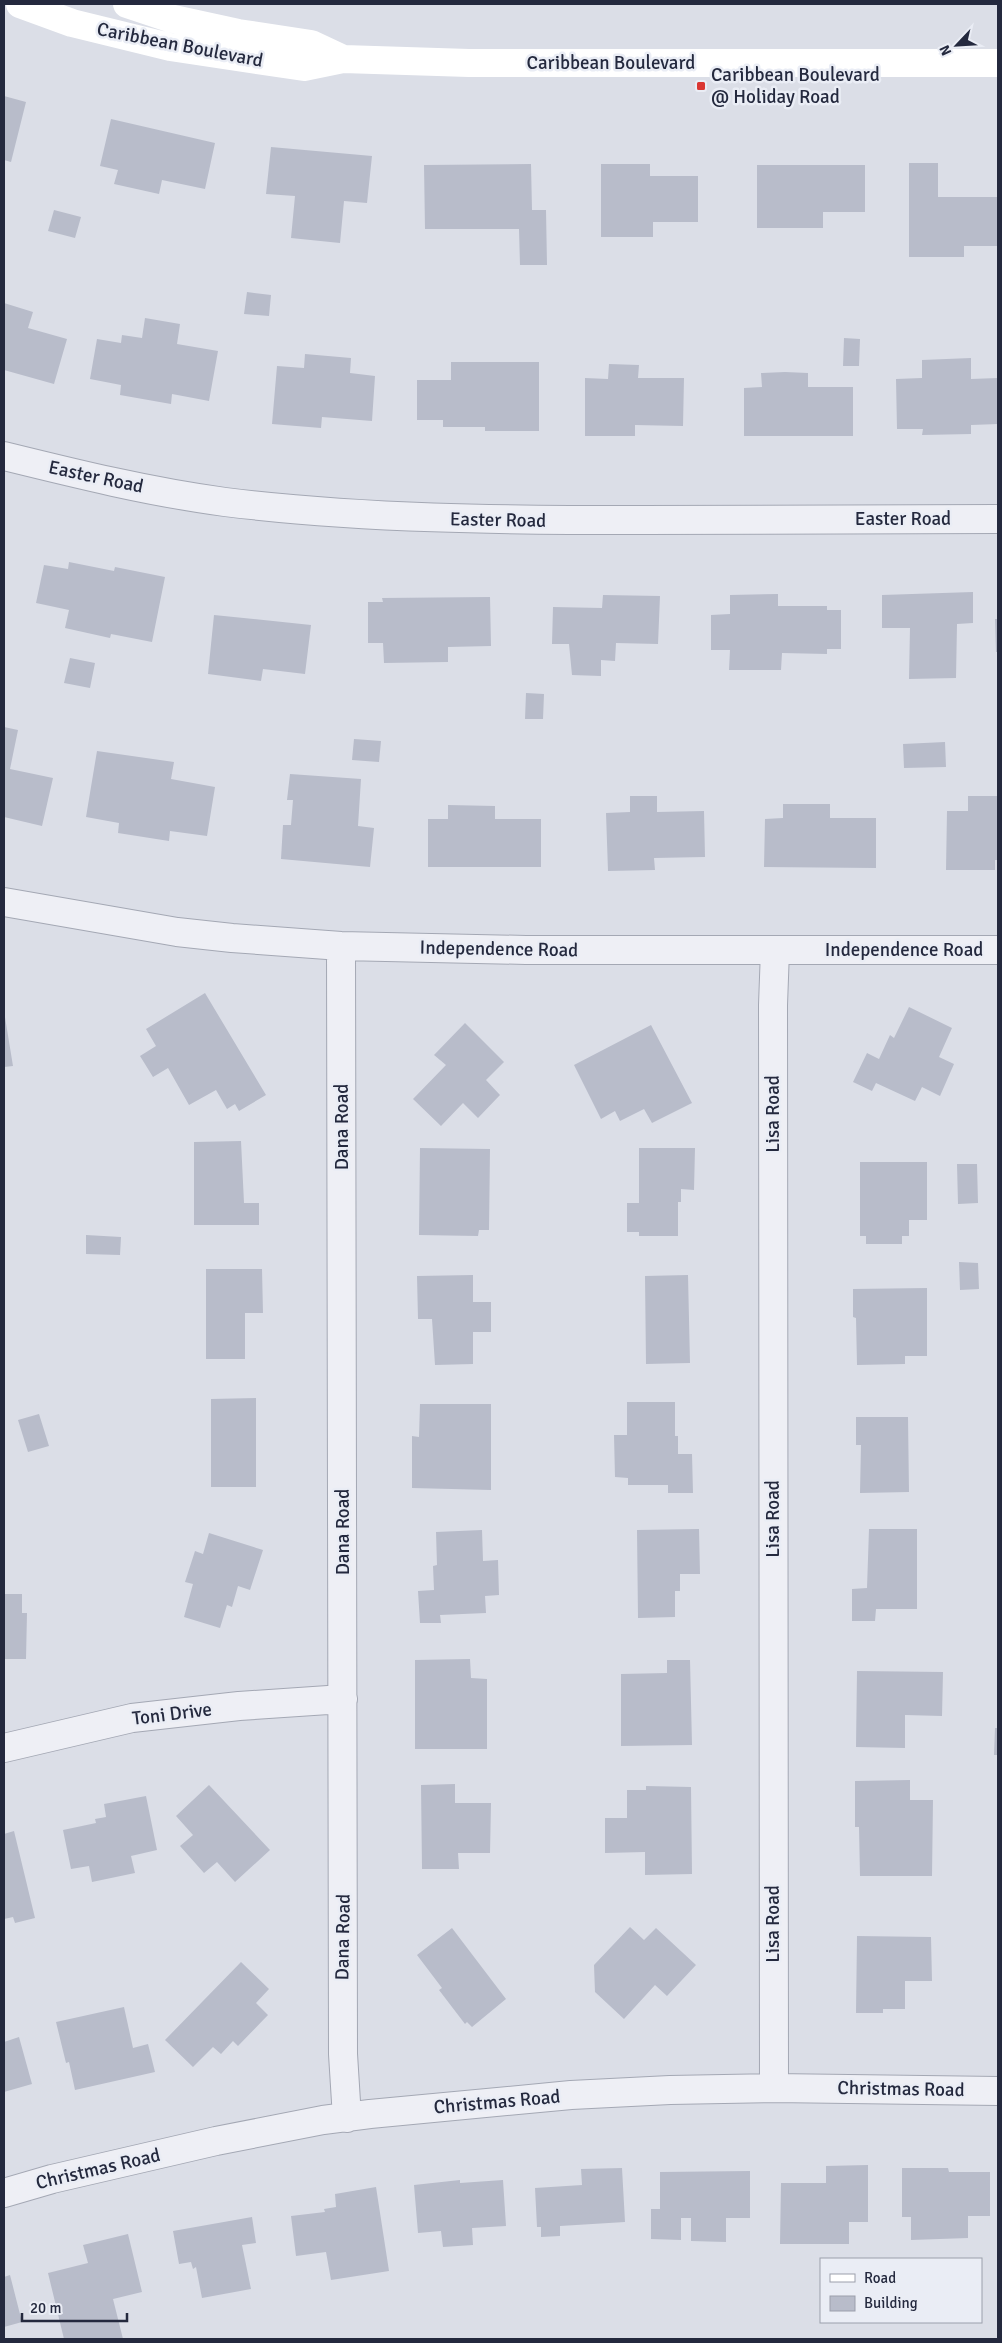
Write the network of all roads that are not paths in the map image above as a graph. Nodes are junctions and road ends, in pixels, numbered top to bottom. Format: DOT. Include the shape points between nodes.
graph roads {
  1 [pos="20,4"];
  2 [pos="127,4"];
  3 [pos="343,59"];
  4 [pos="998,63"];
  5 [pos="4,456"];
  6 [pos="998,519"];
  7 [pos="4,902"];
  8 [pos="341,946"];
  9 [pos="775,950"];
  10 [pos="998,950"];
  11 [pos="343,1699"];
  12 [pos="4,1748"];
  13 [pos="774,2088"];
  14 [pos="998,2091"];
  15 [pos="347,2118"];
  16 [pos="4,2193"];
  1 -- 3 [label="street, Caribbean Boulevard" via="120,36 218,56 304,66"];
  2 -- 3 [label="street, Caribbean Boulevard" via="169,18 238,33 311,44"];
  3 -- 4 [label="street, Caribbean Boulevard" via="470,63"];
  5 -- 6 [label="street, Easter Road" via="175,494 376,516 550,521"];
  7 -- 8 [label="street, Independence Road" via="177,932"];
  8 -- 9 [label="street, Independence Road"];
  8 -- 11 [label="street, Dana Road"];
  9 -- 10 [label="street, Independence Road"];
  9 -- 13 [label="street, Lisa Road"];
  11 -- 12 [label="street, Toni Drive" via="132,1718"];
  11 -- 15 [label="street, Dana Road" via="343,2045"];
  13 -- 14 [label="street, Christmas Road"];
  13 -- 15 [label="street, Christmas Road" via="571,2095"];
  15 -- 16 [label="street, Christmas Road" via="207,2143"];
}
